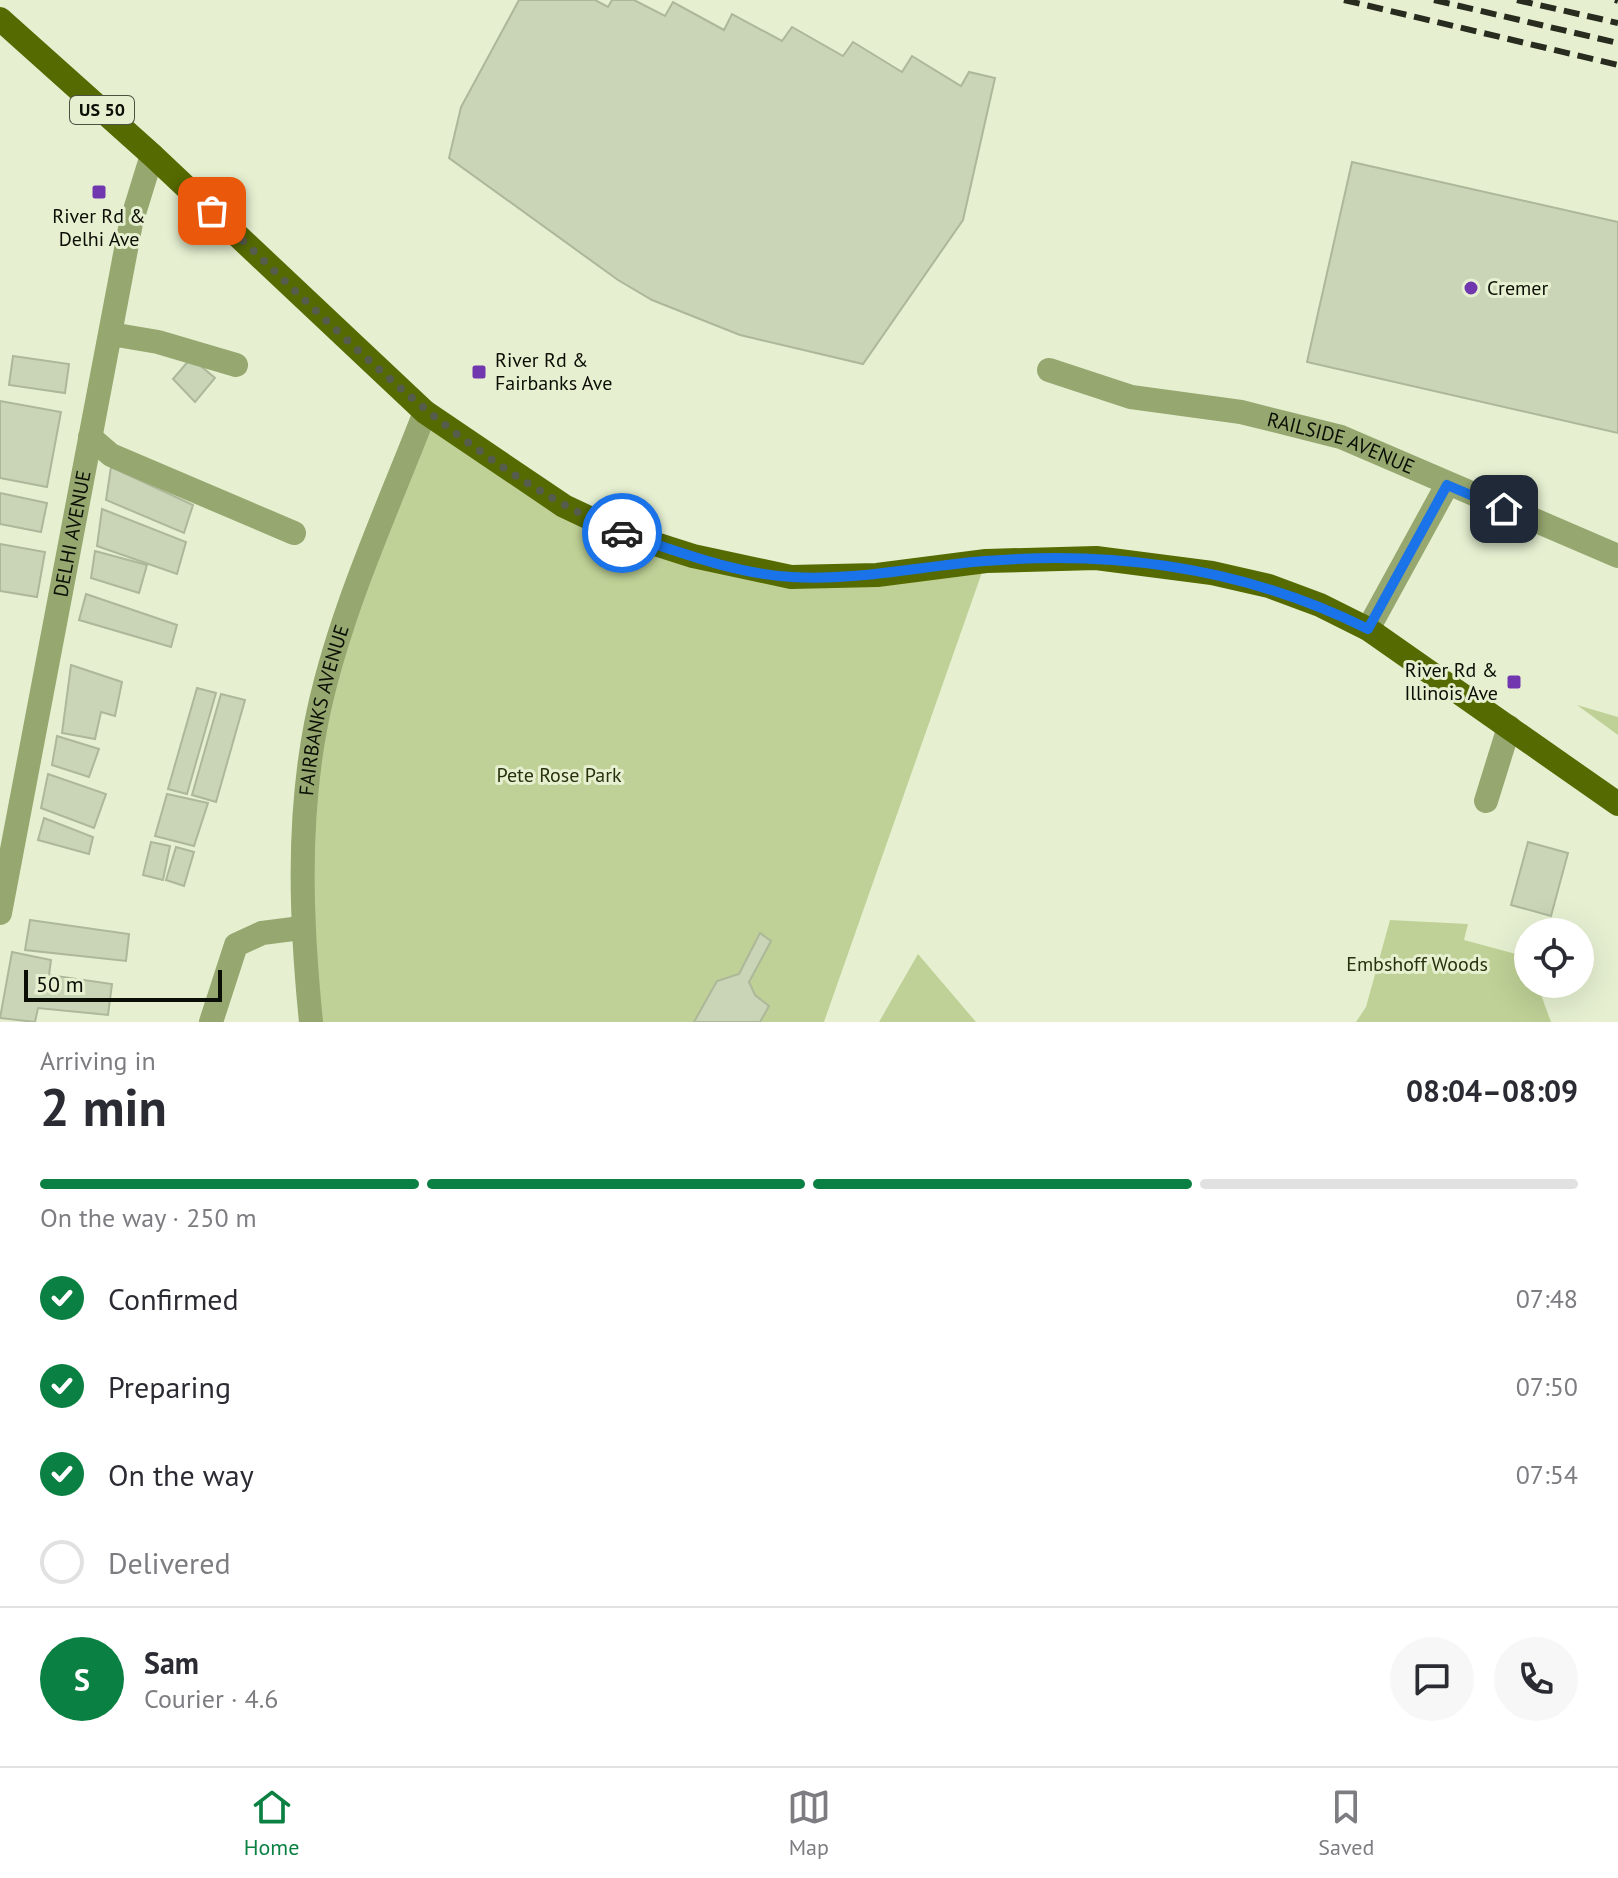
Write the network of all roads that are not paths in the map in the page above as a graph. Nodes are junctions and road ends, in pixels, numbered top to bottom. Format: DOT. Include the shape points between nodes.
graph roads {
  1 [pos="0,19"];
  2 [pos="152,155"];
  3 [pos="111,334"];
  4 [pos="236,365"];
  5 [pos="1049,370"];
  6 [pos="425,412"];
  7 [pos="90,437"];
  8 [pos="1447,485"];
  9 [pos="294,533"];
  10 [pos="1618,556"];
  11 [pos="1368,629"];
  12 [pos="1509,727"];
  13 [pos="1486,801"];
  14 [pos="1618,804"];
  15 [pos="0,913"];
  16 [pos="301,928"];
  17 [pos="211,1022"];
  18 [pos="311,1022"];
  1 -- 2 [label="main road, US 50"];
  2 -- 3 [label="street, DELHI AVENUE" via="131,223"];
  2 -- 6 [label="main road, US 50"];
  3 -- 4 [label="street"];
  3 -- 7 [label="street, DELHI AVENUE"];
  5 -- 8 [label="street, RAILSIDE AVENUE" via="1131,397 1241,412 1341,437"];
  6 -- 11 [label="main road, US 50" via="564,506 621,533 714,561 791,577 1096,558 1269,586"];
  6 -- 16 [label="street, FAIRBANKS AVENUE" via="349,613 316,723"];
  7 -- 9 [label="street" via="111,455"];
  7 -- 15 [label="street, DELHI AVENUE"];
  8 -- 10 [label="street, RAILSIDE AVENUE"];
  8 -- 11 [label="street"];
  11 -- 12 [label="main road, US 50"];
  12 -- 13 [label="street"];
  12 -- 14 [label="main road, US 50"];
  16 -- 17 [label="street" via="262,933 236,945"];
  16 -- 18 [label="street, FAIRBANKS AVENUE"];
}
